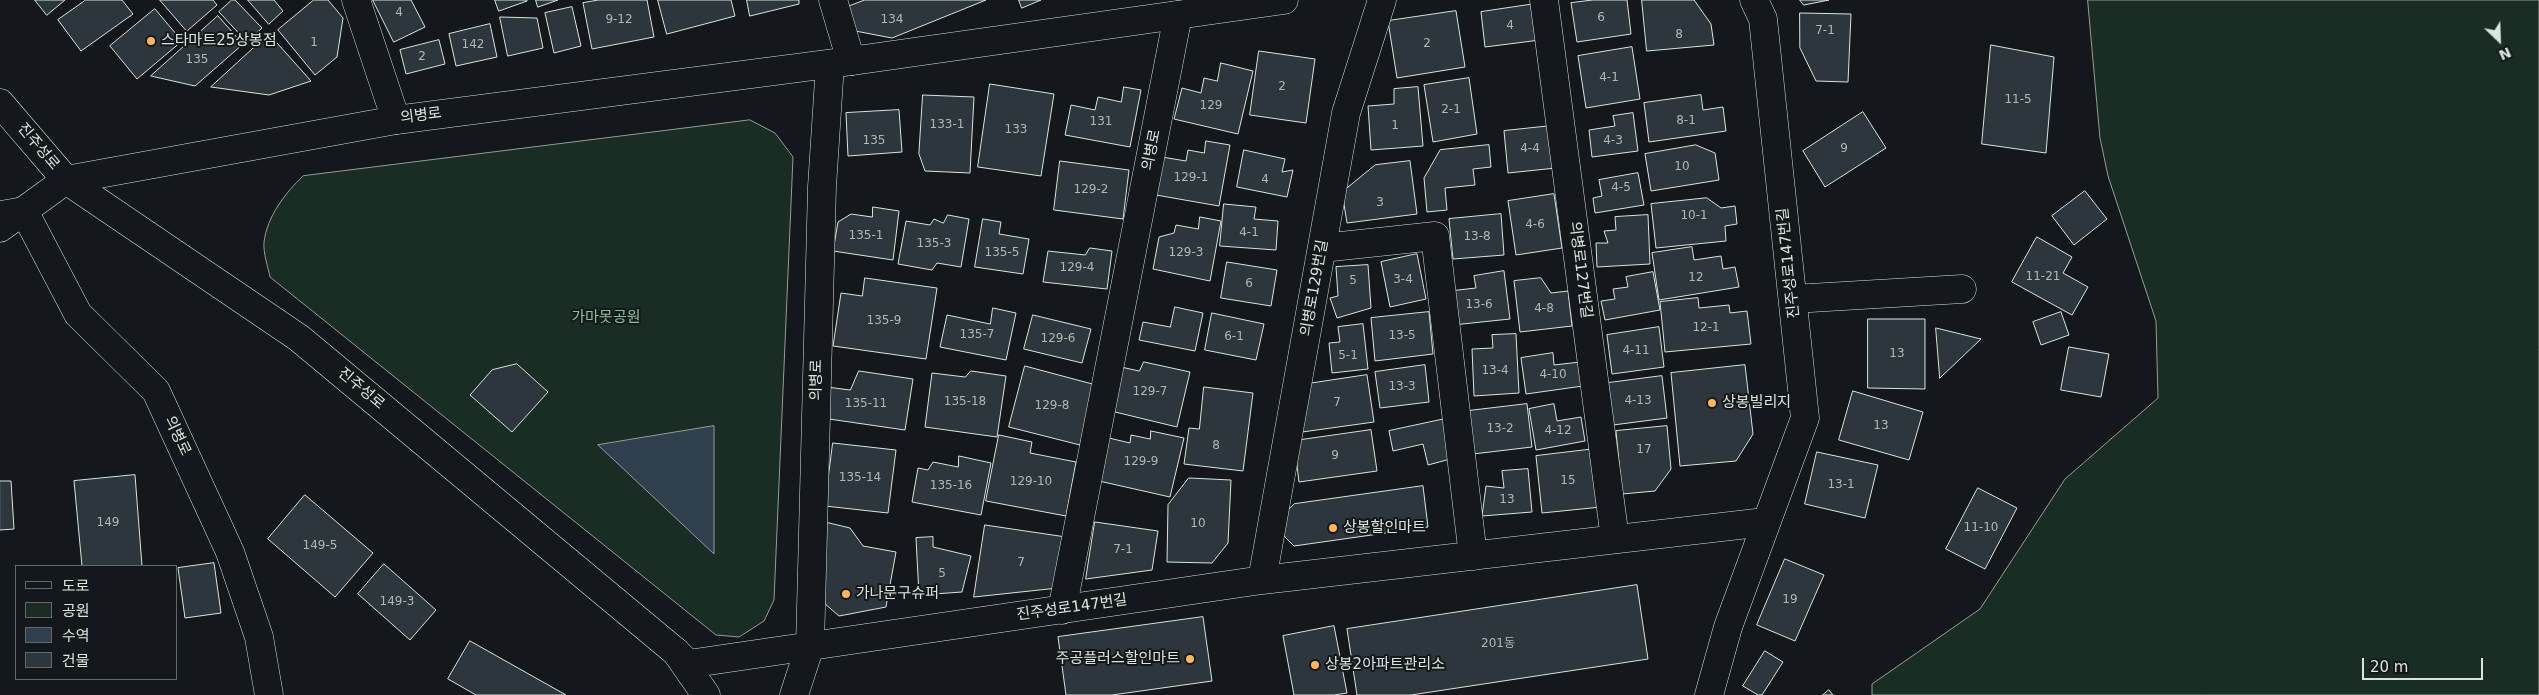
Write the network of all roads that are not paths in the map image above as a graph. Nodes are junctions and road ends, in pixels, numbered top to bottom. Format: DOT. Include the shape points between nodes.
graph roads {
  1 [pos="356,0"];
  2 [pos="833,0"];
  3 [pos="1284,0"];
  4 [pos="1382,0"];
  5 [pos="1544,0"];
  6 [pos="1754,0"];
  7 [pos="1178,15"];
  8 [pos="841,62"];
  9 [pos="0,102"];
  10 [pos="396,120"];
  11 [pos="66,180"];
  12 [pos="12,213"];
  13 [pos="0,228"];
  14 [pos="1322,248"];
  15 [pos="1962,289"];
  16 [pos="1792,299"];
  17 [pos="1765,522"];
  18 [pos="1615,540"];
  19 [pos="1473,556"];
  20 [pos="1262,580"];
  21 [pos="1062,610"];
  22 [pos="810,646"];
  23 [pos="676,652"];
  24 [pos="269,695"];
  25 [pos="706,695"];
  26 [pos="794,695"];
  27 [pos="1709,695"];
  1 -- 10 [label="street"];
  2 -- 8 [label="street"];
  3 -- 7 [label="street, 의병로"];
  4 -- 14 [label="street, 의병로129번길" via="1346,113"];
  5 -- 18 [label="street, 의병로127번길"];
  6 -- 16 [label="street, 진주성로147번길" via="1763,18"];
  7 -- 8 [label="street, 의병로"];
  7 -- 21 [label="street, 의병로"];
  8 -- 10 [label="street, 의병로"];
  8 -- 22 [label="street, 의병로" via="822,187"];
  9 -- 11 [label="street, 진주성로"];
  10 -- 11 [label="street, 의병로"];
  11 -- 12 [label="street, 의병로"];
  11 -- 23 [label="street, 진주성로" via="299,338"];
  12 -- 13 [label="street, 의병로"];
  12 -- 24 [label="street, 의병로" via="78,314 156,391 230,552 258,637"];
  14 -- 19 [label="street" via="1436,236"];
  14 -- 20 [label="street, 의병로129번길"];
  15 -- 16 [label="street"];
  16 -- 17 [label="street, 진주성로147번길" via="1805,418"];
  17 -- 18 [label="street, 진주성로147번길"];
  17 -- 27 [label="street, 진주성로147번길" via="1728,628"];
  18 -- 19 [label="street, 진주성로147번길"];
  19 -- 20 [label="street, 진주성로147번길"];
  20 -- 21 [label="street, 진주성로147번길"];
  21 -- 22 [label="street, 진주성로147번길"];
  22 -- 23 [label="street, 진주성로147번길" via="688,664"];
  22 -- 26 [label="street, 의병로"];
  23 -- 25 [label="street, 진주성로"];
}
